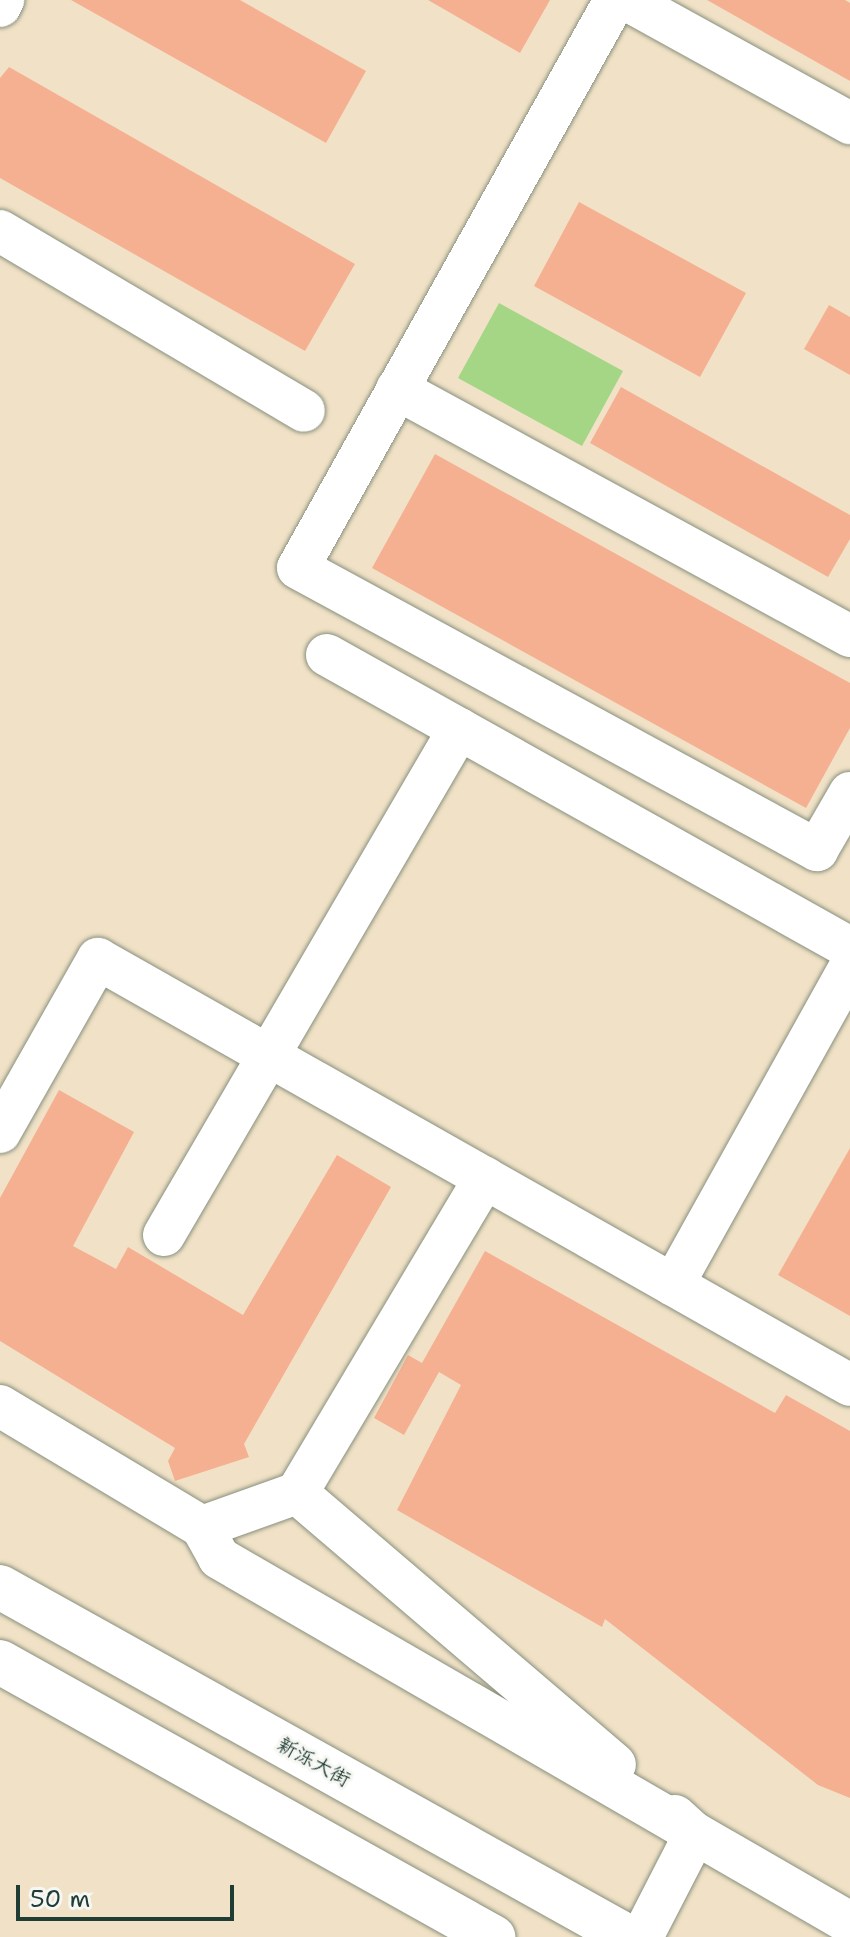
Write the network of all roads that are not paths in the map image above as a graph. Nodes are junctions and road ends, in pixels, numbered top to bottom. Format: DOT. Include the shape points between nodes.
graph roads {
  1 [pos="3,0"];
  2 [pos="615,0"];
  3 [pos="627,0"];
  4 [pos="0,6"];
  5 [pos="850,123"];
  6 [pos="0,231"];
  7 [pos="397,389"];
  8 [pos="304,411"];
  9 [pos="850,636"];
  10 [pos="327,655"];
  11 [pos="459,729"];
  12 [pos="850,793"];
  13 [pos="850,948"];
  14 [pos="850,967"];
  15 [pos="268,1056"];
  16 [pos="0,1132"];
  17 [pos="485,1178"];
  18 [pos="164,1235"];
  19 [pos="673,1285"];
  20 [pos="850,1385"];
  21 [pos="0,1406"];
  22 [pos="297,1493"];
  23 [pos="202,1527"];
  24 [pos="0,1587"];
  25 [pos="0,1662"];
  26 [pos="695,1834"];
  27 [pos="850,1923"];
  28 [pos="493,1937"];
  29 [pos="628,1937"];
  30 [pos="642,1937"];
  1 -- 4 [label="lane"];
  2 -- 7 [label="lane"];
  3 -- 5 [label="lane"];
  6 -- 8 [label="lane"];
  7 -- 9 [label="lane"];
  7 -- 12 [label="lane" via="298,568 817,850"];
  10 -- 11 [label="lane"];
  11 -- 13 [label="lane"];
  11 -- 15 [label="lane"];
  14 -- 19 [label="lane"];
  15 -- 16 [label="lane" via="98,959"];
  15 -- 17 [label="lane"];
  15 -- 18 [label="lane"];
  17 -- 19 [label="lane"];
  17 -- 22 [label="lane"];
  19 -- 20 [label="lane"];
  21 -- 23 [label="lane"];
  22 -- 23 [label="lane"];
  22 -- 26 [label="lane"];
  23 -- 26 [label="lane" via="219,1558"];
  24 -- 29 [label="main road, 新泺大街"];
  25 -- 28 [label="main road"];
  26 -- 27 [label="lane"];
  26 -- 30 [label="lane"];
}
